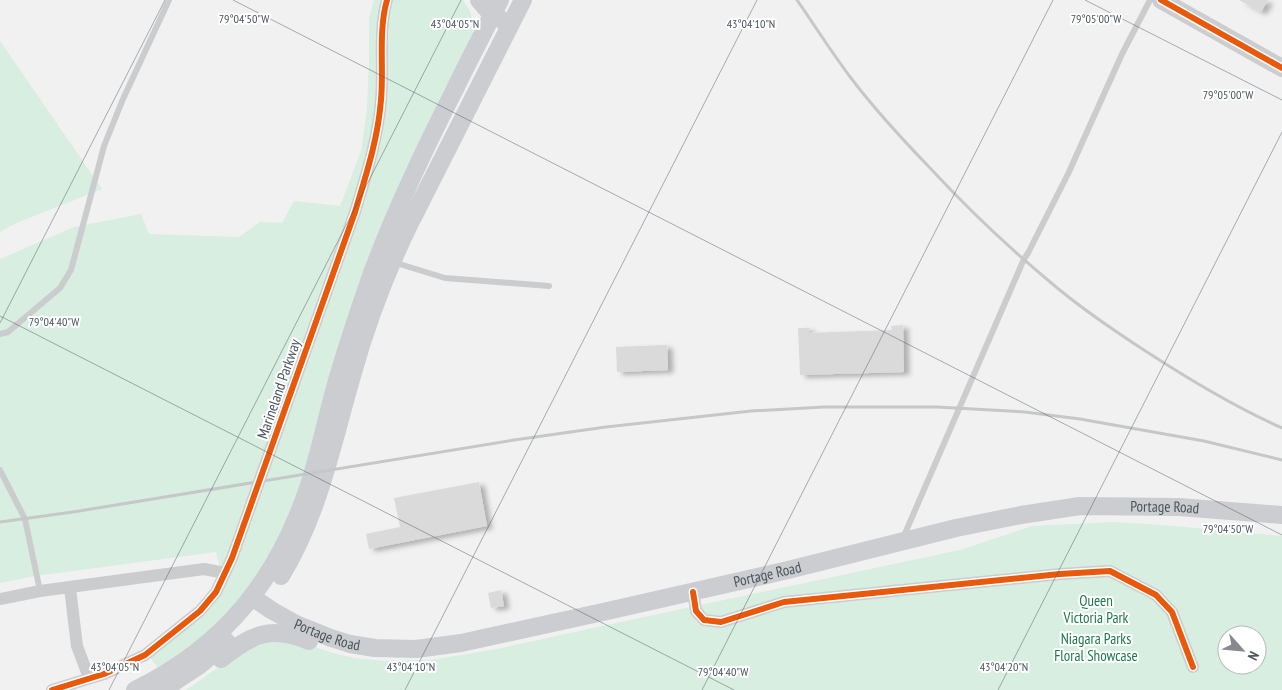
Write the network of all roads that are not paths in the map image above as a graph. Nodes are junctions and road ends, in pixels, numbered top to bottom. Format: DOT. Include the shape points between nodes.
graph roads {
  1 [pos="169,0"];
  2 [pos="387,0"];
  3 [pos="479,0"];
  4 [pos="524,0"];
  5 [pos="1150,0"];
  6 [pos="1162,0"];
  7 [pos="496,7"];
  8 [pos="511,24"];
  9 [pos="1282,68"];
  10 [pos="392,262"];
  11 [pos="549,286"];
  12 [pos="0,334"];
  13 [pos="0,470"];
  14 [pos="1282,515"];
  15 [pos="902,542"];
  16 [pos="225,573"];
  17 [pos="70,588"];
  18 [pos="40,591"];
  19 [pos="693,592"];
  20 [pos="0,600"];
  21 [pos="257,601"];
  22 [pos="508,633"];
  23 [pos="1193,667"];
  24 [pos="89,678"];
  25 [pos="52,690"];
  26 [pos="135,690"];
  27 [pos="162,690"];
  28 [pos="178,690"];
  1 -- 12 [label="lane" via="104,146 71,270 60,288 8,332"];
  2 -- 16 [label="street, Marineland Parkway" via="382,28 382,99 371,160"];
  3 -- 7 [label="main road"];
  4 -- 8 [label="main road"];
  5 -- 15 [label="lane" via="1024,259"];
  6 -- 9 [label="main road"];
  7 -- 8 [label="main road"];
  7 -- 21 [label="main road" via="394,216 348,343 302,505"];
  8 -- 10 [label="main road"];
  10 -- 11 [label="lane" via="445,278"];
  10 -- 21 [label="main road" via="360,349 314,509 278,580"];
  13 -- 18 [label="lane" via="25,519"];
  14 -- 15 [label="main road, Portage Road" via="1179,507 1080,506 956,528"];
  15 -- 19 [label="main road, Portage Road"];
  16 -- 17 [label="street" via="204,569"];
  16 -- 24 [label="street, Marineland Parkway" via="216,592 200,611 145,655"];
  17 -- 18 [label="street"];
  17 -- 24 [label="street" via="77,646"];
  18 -- 20 [label="street"];
  19 -- 22 [label="main road, Portage Road"];
  19 -- 23 [label="street" via="696,611 704,620 721,622 784,602 1110,571 1156,595 1172,612"];
  21 -- 22 [label="main road, Portage Road" via="320,635 375,648 442,646"];
  21 -- 26 [label="main road" via="205,646"];
  21 -- 27 [label="main road" via="248,621 213,655"];
  22 -- 28 [label="main road" via="466,649 396,658 356,655 289,634 272,633 244,642"];
  24 -- 25 [label="street, Marineland Parkway"];
}
